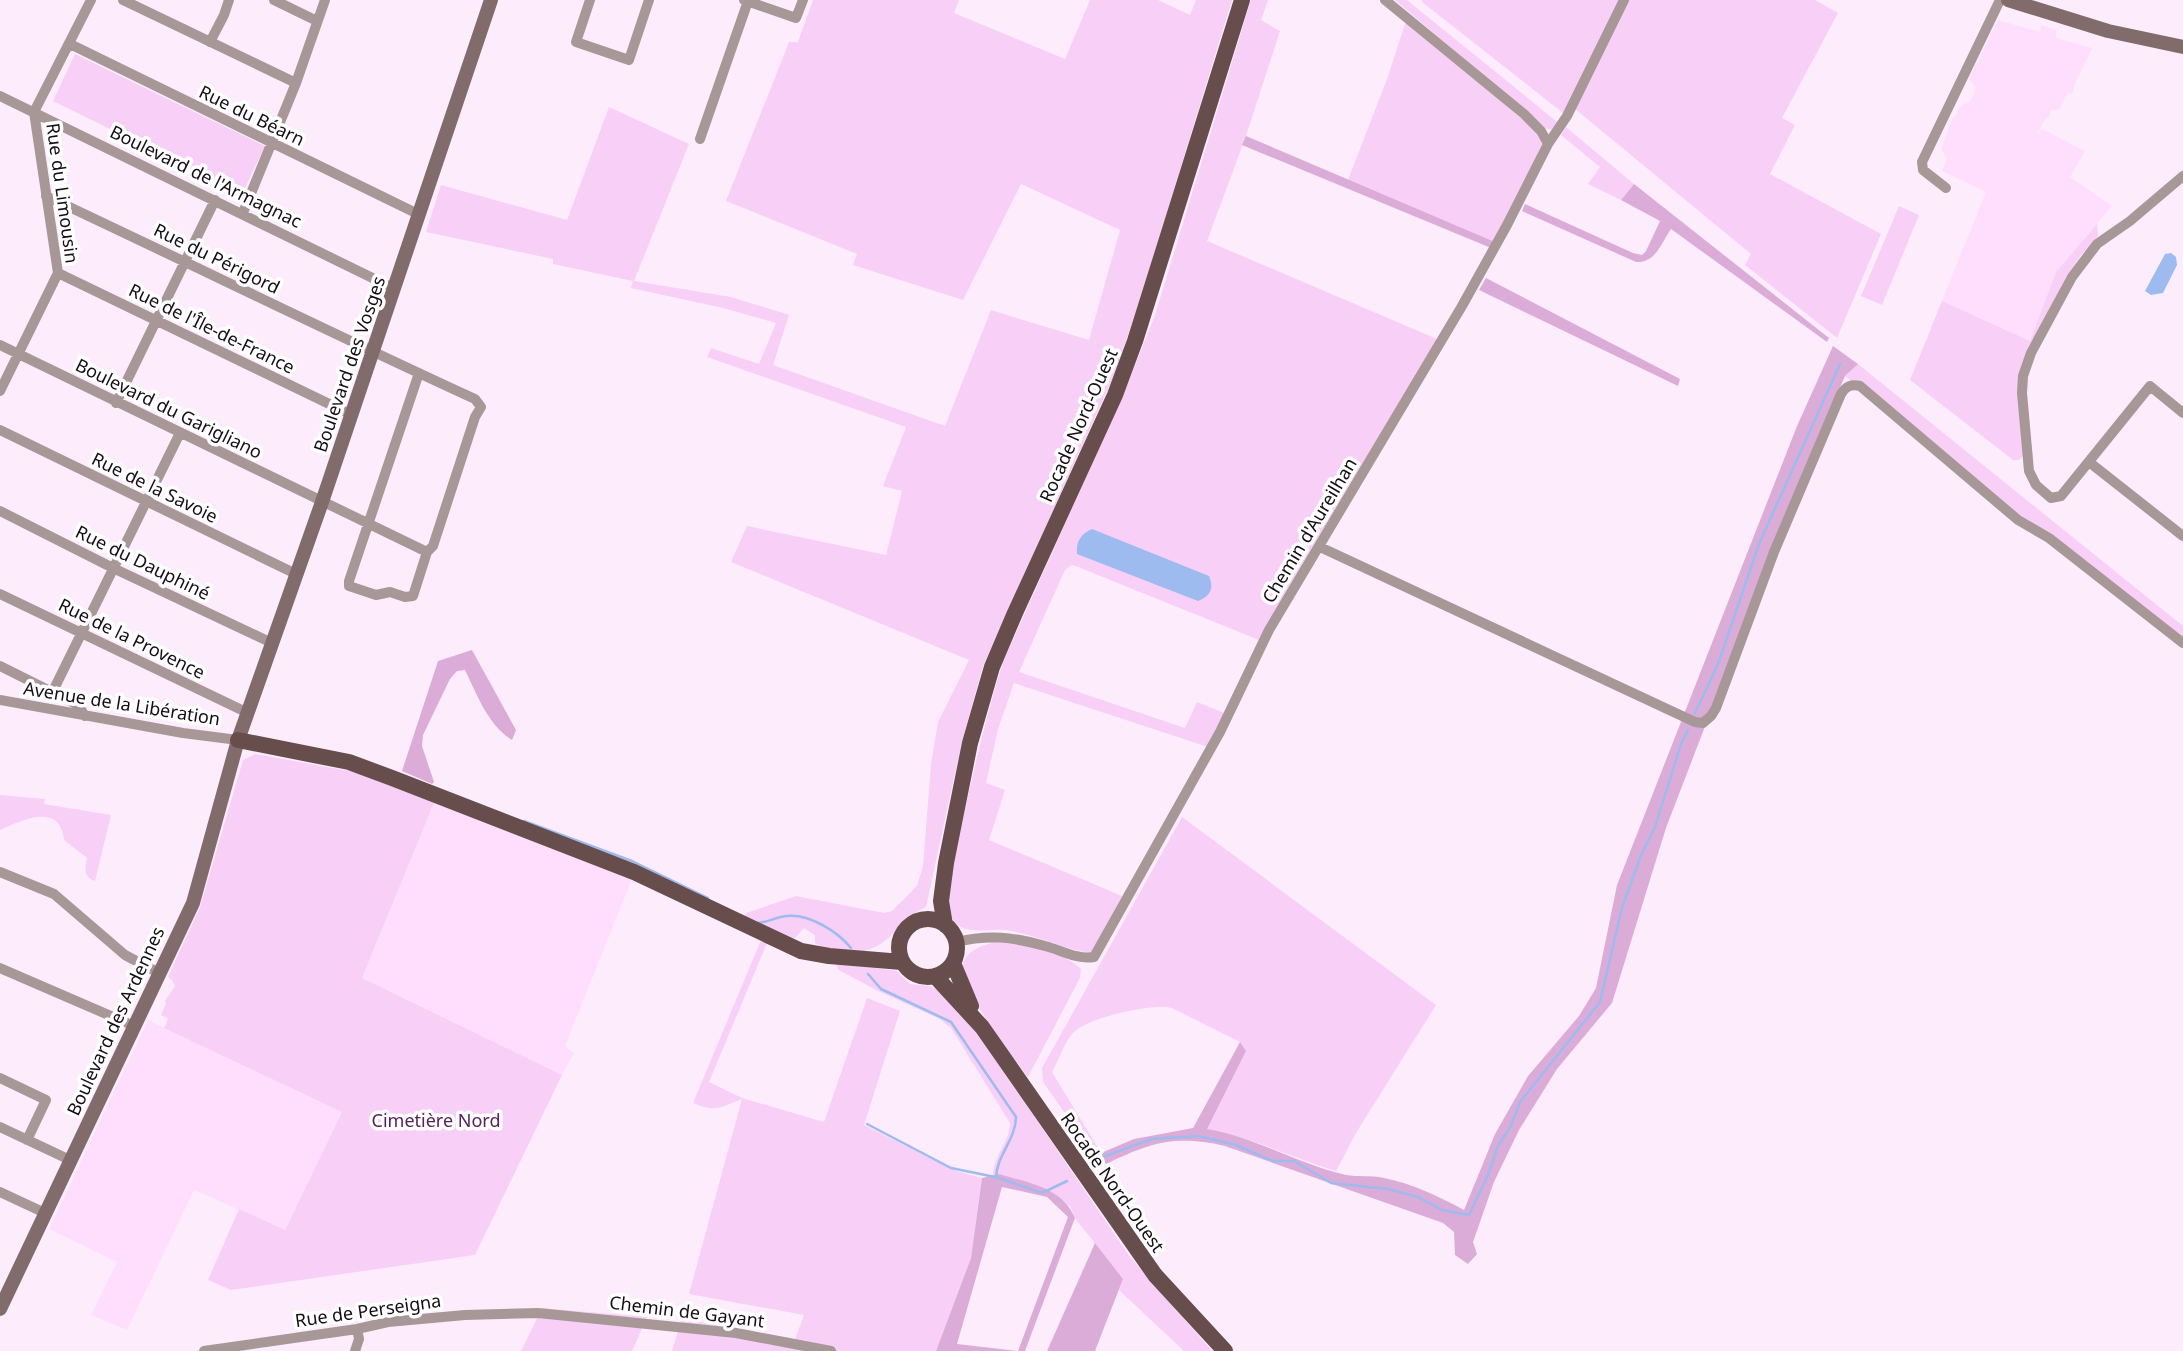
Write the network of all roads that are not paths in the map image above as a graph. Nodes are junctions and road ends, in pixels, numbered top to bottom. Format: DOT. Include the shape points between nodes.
graph roads {
  1 [pos="91,0"];
  2 [pos="122,0"];
  3 [pos="229,0"];
  4 [pos="274,0"];
  5 [pos="325,0"];
  6 [pos="491,0"];
  7 [pos="590,0"];
  8 [pos="649,0"];
  9 [pos="803,0"];
  10 [pos="1241,0"];
  11 [pos="1385,0"];
  12 [pos="1624,0"];
  13 [pos="2000,0"];
  14 [pos="2008,0"];
  15 [pos="746,1"];
  16 [pos="317,21"];
  17 [pos="210,42"];
  18 [pos="70,44"];
  19 [pos="2183,47"];
  20 [pos="296,83"];
  21 [pos="0,96"];
  22 [pos="34,112"];
  23 [pos="700,139"];
  24 [pos="271,144"];
  25 [pos="1548,144"];
  26 [pos="2183,176"];
  27 [pos="1947,188"];
  28 [pos="46,196"];
  29 [pos="215,200"];
  30 [pos="243,212"];
  31 [pos="421,215"];
  32 [pos="185,261"];
  33 [pos="58,273"];
  34 [pos="395,289"];
  35 [pos="156,321"];
  36 [pos="0,345"];
  37 [pos="372,353"];
  38 [pos="19,354"];
  39 [pos="419,373"];
  40 [pos="0,390"];
  41 [pos="116,402"];
  42 [pos="2183,413"];
  43 [pos="352,415"];
  44 [pos="0,430"];
  45 [pos="180,433"];
  46 [pos="2089,462"];
  47 [pos="146,502"];
  48 [pos="322,502"];
  49 [pos="0,511"];
  50 [pos="368,524"];
  51 [pos="2183,536"];
  52 [pos="1320,547"];
  53 [pos="428,552"];
  54 [pos="113,568"];
  55 [pos="296,574"];
  56 [pos="0,594"];
  57 [pos="81,633"];
  58 [pos="272,643"];
  59 [pos="2183,643"];
  60 [pos="0,666"];
  61 [pos="53,691"];
  62 [pos="0,700"];
  63 [pos="248,713"];
  64 [pos="85,716"];
  65 [pos="238,740"];
  66 [pos="946,863"];
  67 [pos="0,872"];
  68 [pos="922,919"];
  69 [pos="945,925"];
  70 [pos="900,942"];
  71 [pos="956,942"];
  72 [pos="864,958"];
  73 [pos="902,962"];
  74 [pos="953,963"];
  75 [pos="0,968"];
  76 [pos="159,973"];
  77 [pos="935,976"];
  78 [pos="134,1026"];
  79 [pos="982,1027"];
  80 [pos="0,1078"];
  81 [pos="0,1127"];
  82 [pos="27,1140"];
  83 [pos="70,1160"];
  84 [pos="0,1192"];
  85 [pos="45,1213"];
  86 [pos="0,1309"];
  87 [pos="538,1313"];
  88 [pos="357,1329"];
  89 [pos="245,1347"];
  90 [pos="204,1351"];
  91 [pos="355,1351"];
  92 [pos="831,1351"];
  93 [pos="1225,1351"];
  1 -- 18 [label="street"];
  2 -- 17 [label="street"];
  3 -- 17 [label="street"];
  4 -- 16 [label="street"];
  5 -- 16 [label="street"];
  6 -- 31 [label="main road, Boulevard des Vosges"];
  7 -- 8 [label="street" via="576,42 629,60"];
  9 -- 15 [label="street" via="796,18"];
  10 -- 66 [label="main road, Rocade Nord-Ouest" via="1115,395 992,667 970,743"];
  11 -- 25 [label="street" via="1524,114"];
  12 -- 25 [label="street, Chemin d'Aureilhan" via="1567,116"];
  13 -- 27 [label="street" via="1923,162 1923,170"];
  14 -- 19 [label="main road" via="2108,31"];
  15 -- 23 [label="street"];
  16 -- 20 [label="street"];
  17 -- 20 [label="street"];
  18 -- 22 [label="street"];
  18 -- 24 [label="street, Rue du Béarn"];
  20 -- 24 [label="street"];
  21 -- 22 [label="street, Boulevard de l'Armagnac"];
  22 -- 28 [label="street, Rue du Limousin"];
  22 -- 29 [label="street, Boulevard de l'Armagnac"];
  24 -- 30 [label="street"];
  24 -- 31 [label="street, Rue du Béarn"];
  25 -- 52 [label="street, Chemin d'Aureilhan" via="1462,306"];
  26 -- 46 [label="street" via="2097,244 2072,277 2031,353 2022,393 2029,471 2036,485 2051,498 2060,496"];
  28 -- 32 [label="street, Rue du Périgord"];
  28 -- 33 [label="street, Rue du Limousin"];
  29 -- 30 [label="street, Boulevard de l'Armagnac"];
  29 -- 32 [label="street"];
  30 -- 34 [label="street, Boulevard de l'Armagnac"];
  31 -- 34 [label="main road, Boulevard des Vosges"];
  32 -- 35 [label="street"];
  32 -- 37 [label="street, Rue du Périgord"];
  33 -- 35 [label="street, Rue de l'Île-de-France"];
  33 -- 38 [label="street, Rue du Limousin"];
  34 -- 37 [label="main road, Boulevard des Vosges"];
  35 -- 41 [label="street"];
  35 -- 43 [label="street, Rue de l'Île-de-France"];
  36 -- 38 [label="street, Boulevard du Garigliano"];
  37 -- 39 [label="street, Rue du Périgord"];
  37 -- 43 [label="main road, Boulevard des Vosges"];
  38 -- 40 [label="street, Rue du Limousin"];
  38 -- 41 [label="street, Boulevard du Garigliano"];
  39 -- 50 [label="street"];
  39 -- 53 [label="street, Rue du Périgord" via="481,407"];
  41 -- 45 [label="street, Boulevard du Garigliano"];
  42 -- 46 [label="street" via="2150,386"];
  43 -- 48 [label="main road, Boulevard des Vosges"];
  44 -- 47 [label="street, Rue de la Savoie"];
  45 -- 47 [label="street"];
  45 -- 48 [label="street, Boulevard du Garigliano"];
  46 -- 51 [label="street"];
  47 -- 54 [label="street"];
  47 -- 55 [label="street, Rue de la Savoie"];
  48 -- 50 [label="street, Boulevard du Garigliano"];
  48 -- 55 [label="main road, Boulevard des Vosges"];
  49 -- 54 [label="street, Rue du Dauphiné"];
  50 -- 53 [label="street, Boulevard du Garigliano"];
  50 -- 53 [label="street" via="349,586 376,595 390,592 411,598"];
  52 -- 59 [label="street" via="1703,723 1716,708 1774,552 1841,394 1853,384 2018,520 2049,538"];
  52 -- 71 [label="street, Chemin d'Aureilhan" via="1269,630 1220,732 1094,957 1078,957 1002,936"];
  54 -- 57 [label="street"];
  54 -- 58 [label="street, Rue du Dauphiné"];
  55 -- 58 [label="main road, Boulevard des Vosges"];
  56 -- 57 [label="street, Rue de la Provence"];
  57 -- 61 [label="street"];
  57 -- 63 [label="street, Rue de la Provence"];
  58 -- 63 [label="main road, Boulevard des Vosges"];
  60 -- 61 [label="street"];
  61 -- 64 [label="street" via="78,705"];
  62 -- 64 [label="street, Avenue de la Libération"];
  63 -- 65 [label="main road, Boulevard des Vosges"];
  64 -- 65 [label="street, Avenue de la Libération"];
  65 -- 72 [label="main road" via="349,762 634,872 801,951"];
  65 -- 76 [label="main road, Boulevard des Ardennes" via="193,902"];
  66 -- 68 [label="main road, Rocade Nord-Ouest"];
  66 -- 69 [label="main road, Rocade Nord-Ouest" via="941,901"];
  67 -- 76 [label="street" via="54,894 125,955"];
  68 -- 69 [label="main road"];
  68 -- 70 [label="main road" via="908,927"];
  69 -- 71 [label="main road"];
  70 -- 72 [label="main road"];
  70 -- 73 [label="main road"];
  71 -- 74 [label="main road"];
  72 -- 73 [label="main road"];
  73 -- 77 [label="main road" via="916,975"];
  74 -- 77 [label="main road"];
  74 -- 79 [label="main road, Rocade Nord-Ouest"];
  75 -- 78 [label="street"];
  76 -- 78 [label="main road, Boulevard des Ardennes"];
  77 -- 79 [label="main road, Rocade Nord-Ouest"];
  78 -- 83 [label="main road, Boulevard des Ardennes"];
  79 -- 93 [label="main road, Rocade Nord-Ouest" via="1155,1275"];
  80 -- 82 [label="street" via="46,1100"];
  81 -- 82 [label="street"];
  82 -- 83 [label="street"];
  83 -- 85 [label="main road, Boulevard des Ardennes"];
  84 -- 85 [label="street"];
  85 -- 86 [label="main road, Boulevard des Ardennes"];
  87 -- 88 [label="street, Rue de Perseigna" via="451,1316"];
  87 -- 92 [label="street, Chemin de Gayant" via="736,1333"];
  88 -- 89 [label="street, Rue de Perseigna"];
  88 -- 91 [label="street"];
  89 -- 90 [label="street, Rue de Perseigna"];
}
